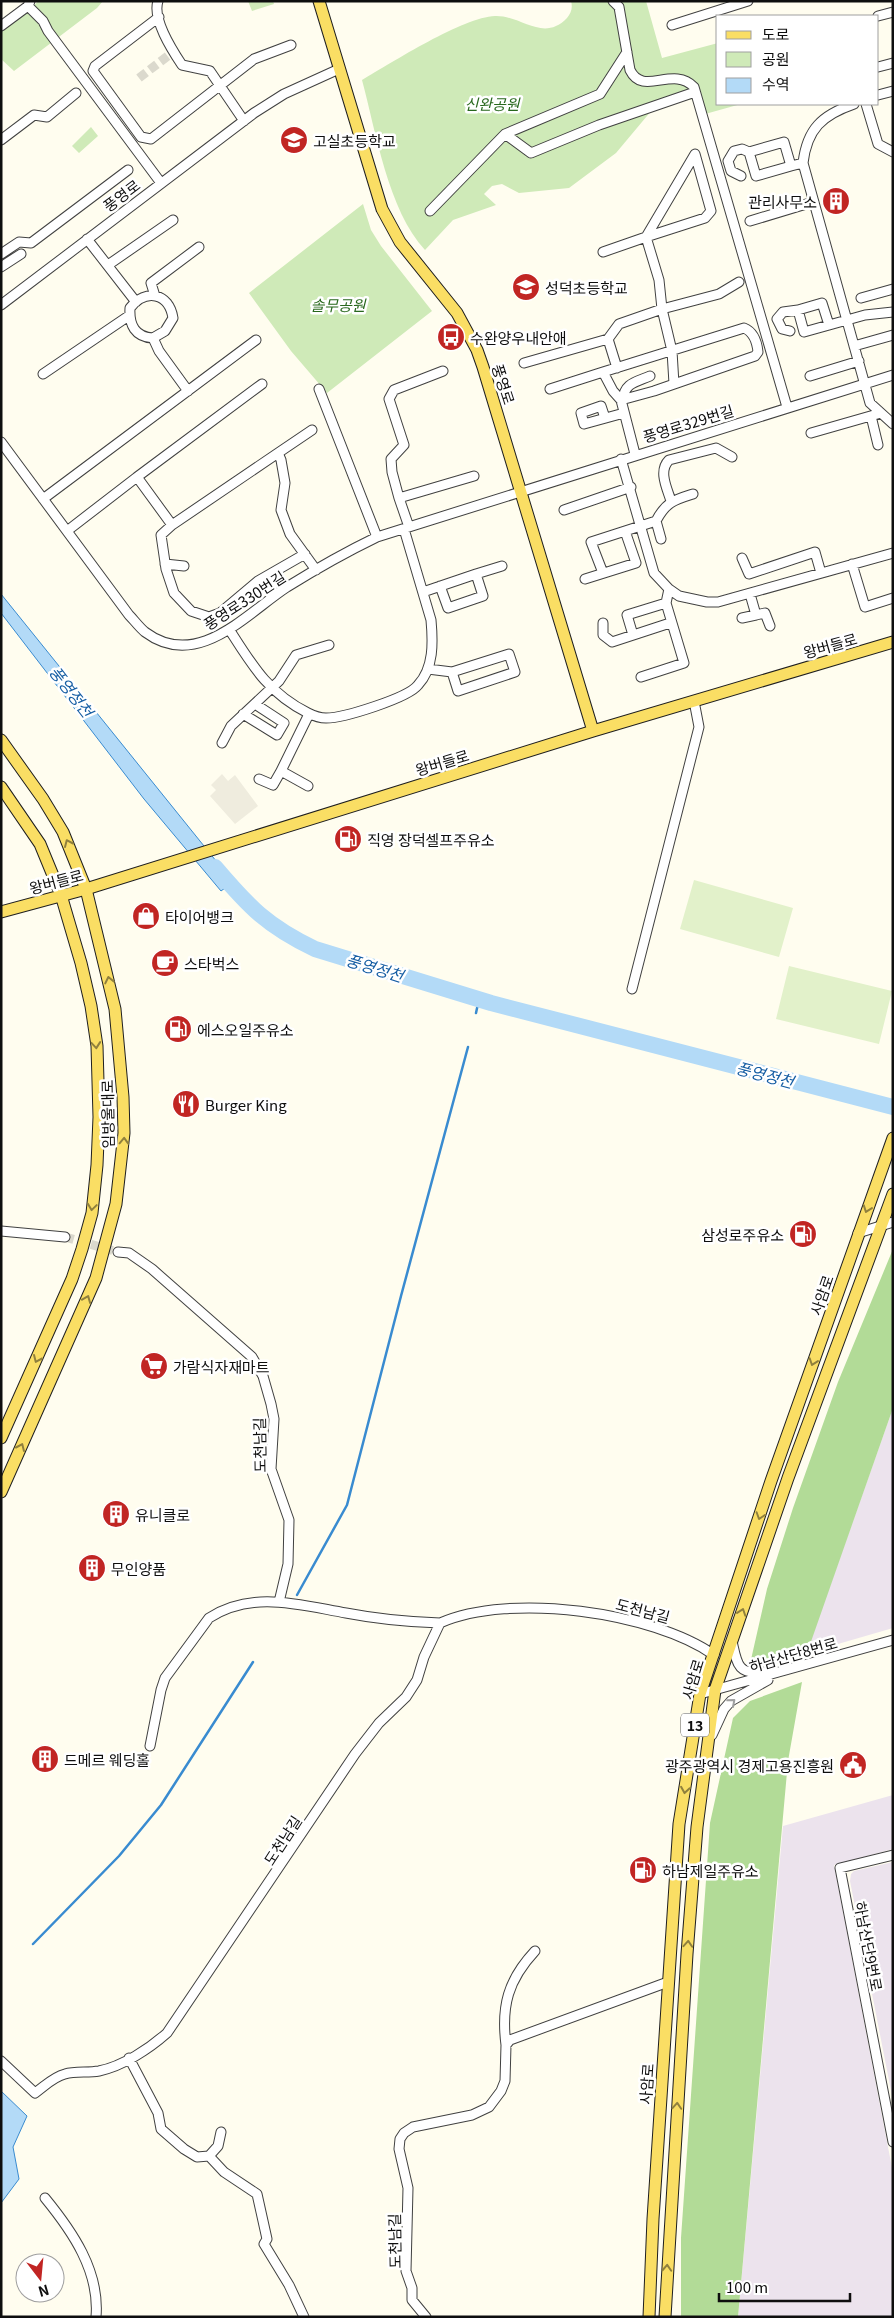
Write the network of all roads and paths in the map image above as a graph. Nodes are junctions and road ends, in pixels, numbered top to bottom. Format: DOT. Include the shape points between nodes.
graph roads {
  1 [pos="158,1"];
  2 [pos="319,1"];
  3 [pos="613,1"];
  4 [pos="714,1"];
  5 [pos="748,1"];
  6 [pos="29,4"];
  7 [pos="716,11"];
  8 [pos="893,12"];
  9 [pos="879,16"];
  10 [pos="159,17"];
  11 [pos="672,25"];
  12 [pos="1,26"];
  13 [pos="291,45"];
  14 [pos="627,52"];
  15 [pos="893,63"];
  16 [pos="879,67"];
  17 [pos="339,69"];
  18 [pos="220,85"];
  19 [pos="893,91"];
  20 [pos="695,92"];
  21 [pos="76,93"];
  22 [pos="879,96"];
  23 [pos="852,105"];
  24 [pos="866,105"];
  25 [pos="244,121"];
  26 [pos="506,134"];
  27 [pos="1,140"];
  28 [pos="749,152"];
  29 [pos="893,152"];
  30 [pos="803,163"];
  31 [pos="790,166"];
  32 [pos="128,170"];
  33 [pos="741,176"];
  34 [pos="161,183"];
  35 [pos="813,202"];
  36 [pos="430,211"];
  37 [pos="173,220"];
  38 [pos="750,221"];
  39 [pos="646,237"];
  40 [pos="88,239"];
  41 [pos="199,247"];
  42 [pos="603,252"];
  43 [pos="1,254"];
  44 [pos="21,254"];
  45 [pos="108,266"];
  46 [pos="1,267"];
  47 [pos="739,282"];
  48 [pos="893,289"];
  49 [pos="155,296"];
  50 [pos="861,298"];
  51 [pos="136,302"];
  52 [pos="1,305"];
  53 [pos="662,309"];
  54 [pos="798,310"];
  55 [pos="893,312"];
  56 [pos="130,315"];
  57 [pos="847,320"];
  58 [pos="829,324"];
  59 [pos="790,332"];
  60 [pos="893,335"];
  61 [pos="153,338"];
  62 [pos="608,339"];
  63 [pos="256,340"];
  64 [pos="854,346"];
  65 [pos="672,350"];
  66 [pos="859,361"];
  67 [pos="524,363"];
  68 [pos="617,368"];
  69 [pos="443,371"];
  70 [pos="603,372"];
  71 [pos="43,374"];
  72 [pos="893,375"];
  73 [pos="650,376"];
  74 [pos="810,376"];
  75 [pos="865,383"];
  76 [pos="262,384"];
  77 [pos="674,384"];
  78 [pos="319,389"];
  79 [pos="550,389"];
  80 [pos="188,391"];
  81 [pos="622,400"];
  82 [pos="787,407"];
  83 [pos="624,413"];
  84 [pos="881,413"];
  85 [pos="871,416"];
  86 [pos="605,418"];
  87 [pos="893,424"];
  88 [pos="312,430"];
  89 [pos="811,433"];
  90 [pos="1,442"];
  91 [pos="878,445"];
  92 [pos="278,452"];
  93 [pos="636,454"];
  94 [pos="732,457"];
  95 [pos="621,459"];
  96 [pos="474,476"];
  97 [pos="137,477"];
  98 [pos="630,488"];
  99 [pos="521,492"];
  100 [pos="693,494"];
  101 [pos="43,498"];
  102 [pos="399,498"];
  103 [pos="671,501"];
  104 [pos="564,510"];
  105 [pos="656,521"];
  106 [pos="172,525"];
  107 [pos="642,525"];
  108 [pos="406,528"];
  109 [pos="67,531"];
  110 [pos="625,531"];
  111 [pos="378,537"];
  112 [pos="661,539"];
  113 [pos="893,553"];
  114 [pos="305,554"];
  115 [pos="742,558"];
  116 [pos="165,564"];
  117 [pos="852,564"];
  118 [pos="184,566"];
  119 [pos="502,566"];
  120 [pos="316,570"];
  121 [pos="604,573"];
  122 [pos="821,573"];
  123 [pos="476,574"];
  124 [pos="585,579"];
  125 [pos="440,586"];
  126 [pos="669,589"];
  127 [pos="423,592"];
  128 [pos="750,594"];
  129 [pos="893,598"];
  130 [pos="666,603"];
  131 [pos="756,615"];
  132 [pos="742,618"];
  133 [pos="603,623"];
  134 [pos="670,623"];
  135 [pos="770,626"];
  136 [pos="229,629"];
  137 [pos="633,635"];
  138 [pos="893,642"];
  139 [pos="329,645"];
  140 [pos="428,669"];
  141 [pos="452,672"];
  142 [pos="641,677"];
  143 [pos="272,688"];
  144 [pos="694,701"];
  145 [pos="255,704"];
  146 [pos="244,714"];
  147 [pos="309,714"];
  148 [pos="593,731"];
  149 [pos="1,740"];
  150 [pos="222,743"];
  151 [pos="281,770"];
  152 [pos="258,779"];
  153 [pos="308,786"];
  154 [pos="1,787"];
  155 [pos="86,889"];
  156 [pos="61,896"];
  157 [pos="1,912"];
  158 [pos="632,989"];
  159 [pos="893,1138"];
  160 [pos="893,1194"];
  161 [pos="893,1222"];
  162 [pos="881,1226"];
  163 [pos="1,1230"];
  164 [pos="858,1233"];
  165 [pos="64,1237"];
  166 [pos="118,1252"];
  167 [pos="1,1438"];
  168 [pos="1,1492"];
  169 [pos="279,1602"];
  170 [pos="440,1623"];
  171 [pos="732,1640"];
  172 [pos="893,1640"];
  173 [pos="714,1655"];
  174 [pos="786,1670"];
  175 [pos="715,1690"];
  176 [pos="700,1694"];
  177 [pos="708,1743"];
  178 [pos="150,1746"];
  179 [pos="893,1855"];
  180 [pos="535,1951"];
  181 [pos="668,1982"];
  182 [pos="506,2045"];
  183 [pos="129,2058"];
  184 [pos="1,2061"];
  185 [pos="221,2132"];
  186 [pos="893,2142"];
  187 [pos="208,2156"];
  188 [pos="45,2198"];
  189 [pos="96,2317"];
  190 [pos="304,2317"];
  191 [pos="426,2317"];
  192 [pos="649,2317"];
  193 [pos="665,2317"];
  1 -- 10 [label="street"];
  2 -- 17 [label="main road, 풍영로"];
  3 -- 14 [label="street" via="619,7"];
  4 -- 7 [label="street"];
  5 -- 7 [label="street"];
  6 -- 12 [label="street"];
  6 -- 34 [label="street"];
  7 -- 11 [label="street"];
  8 -- 9 [label="street"];
  10 -- 18 [label="street" via="171,53 182,65 210,71"];
  10 -- 18 [label="street" via="95,66 93,71 141,137 151,139"];
  13 -- 18 [label="street" via="254,59"];
  14 -- 20 [label="street" via="630,70 641,81 646,83 678,77 687,80"];
  14 -- 26 [label="street" via="600,94"];
  15 -- 16 [label="street"];
  17 -- 25 [label="street, 풍영로" via="284,94"];
  17 -- 99 [label="main road, 풍영로" via="374,186 390,224 400,242 457,313 477,350"];
  18 -- 25 [label="street"];
  19 -- 22 [label="street"];
  20 -- 26 [label="street" via="599,125 531,154"];
  20 -- 82 [label="street"];
  21 -- 27 [label="street" via="47,117 34,115"];
  23 -- 30 [label="street" via="818,124 808,138"];
  24 -- 29 [label="street" via="878,144"];
  25 -- 34 [label="street, 풍영로"];
  26 -- 36 [label="street"];
  28 -- 31 [label="street" via="756,176"];
  28 -- 31 [label="street" via="784,142"];
  28 -- 33 [label="street" via="742,149 734,152 728,161 731,171"];
  30 -- 31 [label="street"];
  30 -- 35 [label="street"];
  32 -- 43 [label="street" via="30,242 19,242"];
  34 -- 40 [label="street, 풍영로"];
  35 -- 38 [label="street"];
  35 -- 57 [label="street"];
  37 -- 45 [label="street"];
  39 -- 39 [label="street" via="709,216 711,211 695,154"];
  39 -- 42 [label="street"];
  39 -- 53 [label="street" via="659,280"];
  40 -- 45 [label="street"];
  40 -- 52 [label="street, 풍영로"];
  41 -- 49 [label="street" via="151,283"];
  44 -- 46 [label="street"];
  45 -- 51 [label="street"];
  47 -- 53 [label="street" via="719,294"];
  48 -- 50 [label="street"];
  49 -- 51 [label="street"];
  49 -- 61 [label="street" via="169,306 173,318 165,332"];
  51 -- 56 [label="street" via="130,308"];
  53 -- 62 [label="street" via="619,324"];
  53 -- 65 [label="street"];
  54 -- 58 [label="street" via="822,303"];
  54 -- 58 [label="street" via="804,332"];
  54 -- 59 [label="street" via="783,312 777,319 782,329"];
  55 -- 57 [label="street" via="872,313"];
  56 -- 61 [label="street" via="135,332"];
  56 -- 71 [label="street"];
  57 -- 58 [label="street"];
  57 -- 64 [label="street"];
  60 -- 64 [label="street"];
  61 -- 80 [label="street" via="158,352"];
  62 -- 67 [label="street"];
  62 -- 68 [label="street"];
  63 -- 80 [label="street"];
  64 -- 66 [label="street"];
  65 -- 68 [label="street"];
  65 -- 77 [label="street"];
  65 -- 77 [label="street" via="744,328 753,335 758,352"];
  66 -- 74 [label="street"];
  66 -- 75 [label="street"];
  68 -- 70 [label="street"];
  69 -- 102 [label="street" via="394,390 389,399 404,445 392,459"];
  70 -- 79 [label="street"];
  70 -- 81 [label="street"];
  72 -- 75 [label="street, 풍영로329번길"];
  73 -- 81 [label="street" via="628,386"];
  75 -- 82 [label="street, 풍영로329번길"];
  75 -- 84 [label="street" via="870,403"];
  76 -- 97 [label="street"];
  77 -- 81 [label="street"];
  78 -- 111 [label="street"];
  80 -- 101 [label="street"];
  81 -- 83 [label="street"];
  82 -- 93 [label="street, 풍영로329번길"];
  83 -- 86 [label="street"];
  83 -- 93 [label="street"];
  84 -- 85 [label="street"];
  84 -- 87 [label="street"];
  85 -- 89 [label="street"];
  85 -- 91 [label="street"];
  88 -- 92 [label="street"];
  90 -- 101 [label="street, 풍영로330번길"];
  92 -- 106 [label="street"];
  92 -- 114 [label="street" via="284,483 281,510 290,534"];
  93 -- 95 [label="street, 풍영로329번길"];
  94 -- 103 [label="street" via="716,448 668,460 664,464 664,477"];
  95 -- 98 [label="street"];
  95 -- 99 [label="street, 풍영로329번길"];
  96 -- 102 [label="street"];
  97 -- 106 [label="street"];
  97 -- 109 [label="street"];
  98 -- 104 [label="street"];
  98 -- 107 [label="street"];
  99 -- 108 [label="street, 풍영로330번길"];
  99 -- 148 [label="main road, 풍영로"];
  100 -- 103 [label="street"];
  101 -- 109 [label="street, 풍영로330번길"];
  102 -- 108 [label="street"];
  103 -- 105 [label="street"];
  105 -- 107 [label="street"];
  105 -- 112 [label="street"];
  106 -- 116 [label="street" via="161,535"];
  107 -- 110 [label="street"];
  107 -- 126 [label="street" via="654,573"];
  108 -- 111 [label="street, 풍영로330번길"];
  108 -- 127 [label="street"];
  109 -- 136 [label="street, 풍영로330번길" via="145,632 167,642 190,645 213,639"];
  110 -- 121 [label="street" via="636,563"];
  110 -- 121 [label="street" via="591,542"];
  111 -- 120 [label="street, 풍영로330번길"];
  113 -- 117 [label="street"];
  114 -- 116 [label="street" via="258,581 220,614 209,617 191,611 174,593"];
  114 -- 120 [label="street"];
  115 -- 122 [label="street" via="749,574 814,552"];
  116 -- 118 [label="street"];
  117 -- 122 [label="street"];
  117 -- 129 [label="street" via="865,607"];
  119 -- 123 [label="street"];
  120 -- 136 [label="street, 풍영로330번길"];
  121 -- 124 [label="street"];
  122 -- 128 [label="street"];
  123 -- 125 [label="street"];
  123 -- 125 [label="street" via="483,596 448,608"];
  125 -- 127 [label="street"];
  126 -- 128 [label="street" via="679,596 707,602"];
  126 -- 130 [label="street"];
  127 -- 140 [label="street" via="432,634"];
  128 -- 131 [label="street"];
  130 -- 134 [label="street"];
  130 -- 137 [label="street" via="627,615"];
  131 -- 132 [label="street"];
  131 -- 135 [label="street" via="765,613"];
  133 -- 137 [label="street" via="603,635 612,642"];
  134 -- 137 [label="street"];
  134 -- 142 [label="street" via="684,663"];
  136 -- 143 [label="street" via="260,678"];
  138 -- 144 [label="main road, 왕버들로"];
  139 -- 143 [label="street" via="296,655"];
  140 -- 141 [label="street"];
  140 -- 147 [label="street" via="418,686 402,697 334,718"];
  141 -- 141 [label="street" via="509,654 515,672 458,691"];
  143 -- 145 [label="street"];
  143 -- 147 [label="street"];
  144 -- 148 [label="main road, 왕버들로"];
  144 -- 158 [label="street" via="698,727"];
  145 -- 146 [label="street"];
  145 -- 146 [label="street" via="284,723 277,735"];
  146 -- 150 [label="street" via="231,726"];
  147 -- 151 [label="street"];
  148 -- 155 [label="main road, 왕버들로"];
  155 -- 149 [label="main road, 임방울대로, one-way" via="63,832"];
  151 -- 152 [label="street" via="273,785"];
  151 -- 153 [label="street"];
  154 -- 156 [label="main road, 임방울대로" via="40,844"];
  155 -- 156 [label="main road, 왕버들로"];
  168 -- 155 [label="main road, 임방울대로, one-way" via="96,1278 120,1182 124,1101 115,1009"];
  156 -- 157 [label="main road, 왕버들로"];
  156 -- 167 [label="main road, 임방울대로, one-way" via="92,1014 98,1078 97,1165 92,1213 72,1279"];
  159 -- 164 [label="main road, 사암로 / 13, one-way"];
  160 -- 162 [label="main road, 사암로 / 13"];
  161 -- 162 [label="street"];
  162 -- 164 [label="street"];
  171 -- 162 [label="main road, 사암로 / 13, one-way"];
  163 -- 165 [label="street"];
  164 -- 173 [label="main road, 사암로 / 13, one-way"];
  166 -- 169 [label="street, 도천남길" via="129,1253 152,1270 252,1357 260,1369 274,1420 271,1469 289,1520 288,1564"];
  169 -- 170 [label="street, 도천남길" via="401,1622"];
  169 -- 178 [label="street" via="250,1602 209,1618 165,1678"];
  170 -- 173 [label="street, 도천남길" via="473,1612 507,1608 606,1615 659,1628 699,1644"];
  170 -- 183 [label="street, 도천남길" via="417,1680 406,1697 379,1723 356,1754 167,2034"];
  171 -- 174 [label="street" via="738,1664 746,1672"];
  171 -- 175 [label="main road, 사암로 / 13"];
  172 -- 174 [label="street, 하남산단8번로"];
  173 -- 176 [label="main road, 사암로 / 13"];
  174 -- 175 [label="street, 하남산단8번로"];
  177 -- 174 [label="street, one-way" via="731,1701"];
  175 -- 176 [label="street, 하남산단8번로"];
  175 -- 177 [label="main road, 사암로 / 13"];
  176 -- 181 [label="main road, 사암로 / 13, one-way" via="680,1824"];
  193 -- 177 [label="main road, 사암로 / 13, one-way" via="687,1954 697,1827"];
  179 -- 186 [label="street, 하남산단9번로" via="840,1868"];
  180 -- 182 [label="street" via="516,1975 508,1994 503,2026"];
  181 -- 182 [label="street" via="521,2035"];
  181 -- 192 [label="main road, 사암로 / 13"];
  182 -- 191 [label="street, 도천남길" via="504,2081 489,2107 457,2119 419,2125 400,2139 399,2149 408,2188 406,2271 412,2300"];
  183 -- 184 [label="street, 도천남길" via="101,2070 66,2073 35,2093"];
  183 -- 187 [label="street" via="158,2113 161,2129 192,2155"];
  185 -- 187 [label="street" via="218,2146"];
  187 -- 190 [label="street" via="224,2172 257,2194 266,2239 264,2244"];
  188 -- 189 [label="street" via="84,2253 95,2294"];
}
